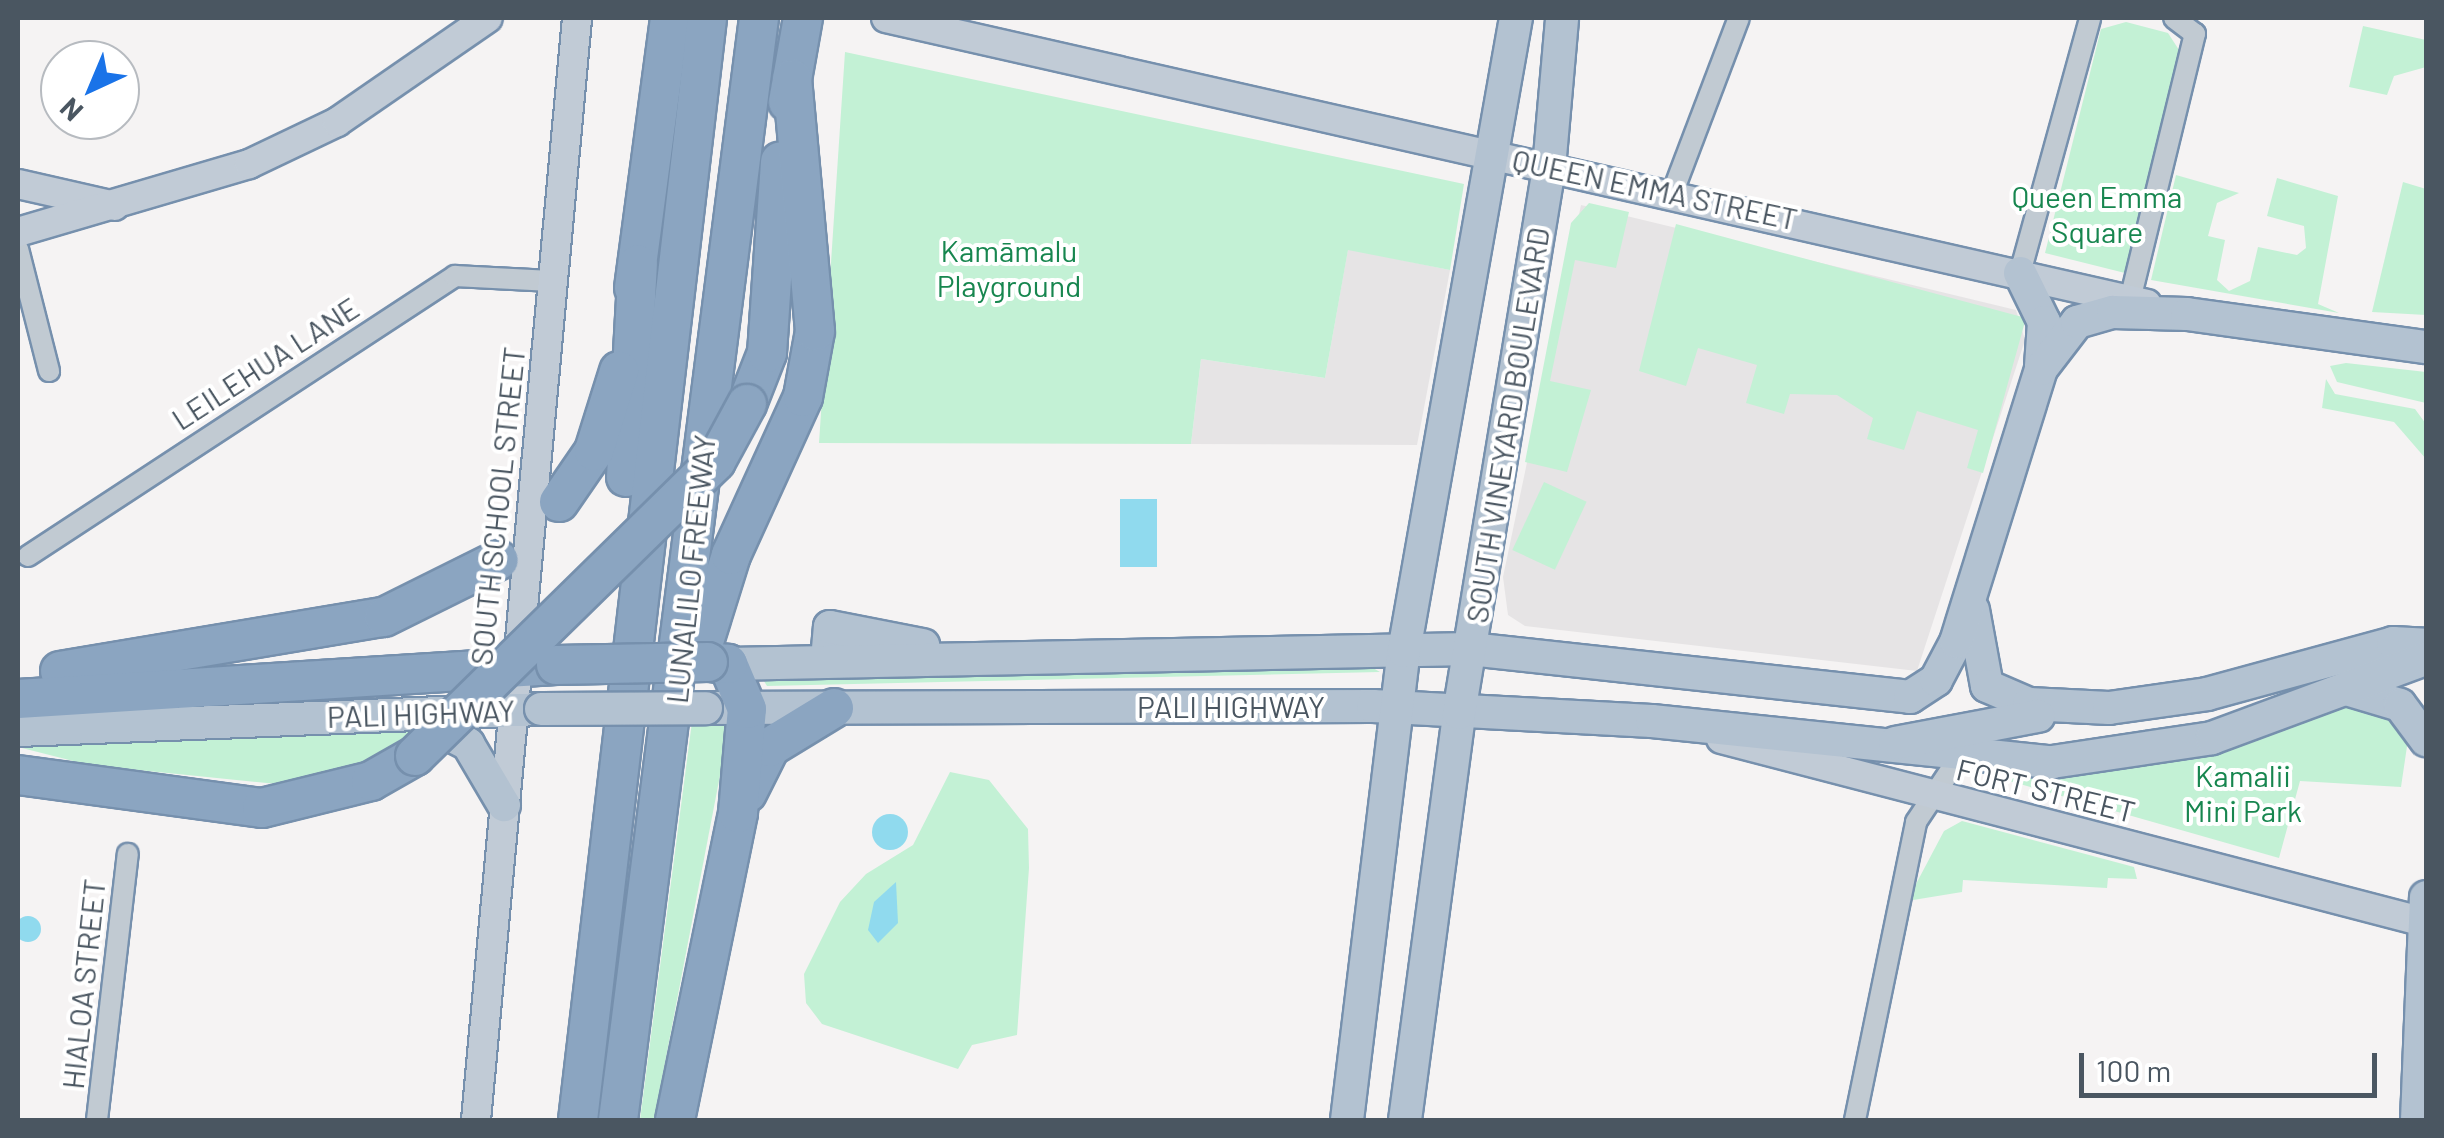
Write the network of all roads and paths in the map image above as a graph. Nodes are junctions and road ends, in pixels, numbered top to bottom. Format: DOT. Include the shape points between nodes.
graph roads {
  1 [pos="486,18"];
  2 [pos="577,18"];
  3 [pos="670,18"];
  4 [pos="708,18"];
  5 [pos="759,18"];
  6 [pos="803,18"];
  7 [pos="886,18"];
  8 [pos="1516,18"];
  9 [pos="1562,18"];
  10 [pos="1739,18"];
  11 [pos="2090,18"];
  12 [pos="2174,18"];
  13 [pos="792,80"];
  14 [pos="1498,154"];
  15 [pos="1549,168"];
  16 [pos="18,184"];
  17 [pos="1672,194"];
  18 [pos="116,206"];
  19 [pos="18,232"];
  20 [pos="18,249"];
  21 [pos="638,264"];
  22 [pos="2020,272"];
  23 [pos="551,281"];
  24 [pos="2130,300"];
  25 [pos="2187,314"];
  26 [pos="2426,347"];
  27 [pos="2041,369"];
  28 [pos="49,371"];
  29 [pos="560,502"];
  30 [pos="28,556"];
  31 [pos="499,560"];
  32 [pos="1972,590"];
  33 [pos="2426,645"];
  34 [pos="1470,649"];
  35 [pos="1404,651"];
  36 [pos="2426,659"];
  37 [pos="718,663"];
  38 [pos="515,667"];
  39 [pos="18,676"];
  40 [pos="2341,689"];
  41 [pos="18,699"];
  42 [pos="1396,707"];
  43 [pos="834,708"];
  44 [pos="2109,708"];
  45 [pos="525,709"];
  46 [pos="746,709"];
  47 [pos="364,712"];
  48 [pos="1459,713"];
  49 [pos="1652,721"];
  50 [pos="18,730"];
  51 [pos="2426,740"];
  52 [pos="1881,746"];
  53 [pos="670,755"];
  54 [pos="1958,760"];
  55 [pos="18,775"];
  56 [pos="1929,794"];
  57 [pos="504,806"];
  58 [pos="738,813"];
  59 [pos="128,854"];
  60 [pos="2426,914"];
  61 [pos="595,988"];
  62 [pos="97,1120"];
  63 [pos="476,1120"];
  64 [pos="578,1120"];
  65 [pos="618,1120"];
  66 [pos="676,1120"];
  67 [pos="1347,1120"];
  68 [pos="1405,1120"];
  69 [pos="1855,1120"];
  70 [pos="2416,1120"];
  1 -- 18 [label="main road" via="336,122 249,164"];
  2 -- 23 [label="main road, SOUTH SCHOOL STREET"];
  3 -- 21 [label="highway"];
  4 -- 61 [label="highway, LUNALILO FREEWAY"];
  5 -- 53 [label="highway, LUNALILO FREEWAY"];
  6 -- 13 [label="highway"];
  7 -- 14 [label="main road, QUEEN EMMA STREET"];
  8 -- 14 [label="main road, SOUTH VINEYARD BOULEVARD"];
  9 -- 15 [label="main road, SOUTH VINEYARD BOULEVARD"];
  10 -- 17 [label="street"];
  11 -- 22 [label="street"];
  12 -- 24 [label="street" via="2195,34"];
  13 -- 53 [label="highway" via="815,332 809,364 730,555"];
  13 -- 55 [label="highway, bridge" via="767,353 716,461 415,756 371,781 262,808"];
  14 -- 15 [label="main road, QUEEN EMMA STREET"];
  14 -- 35 [label="main road, SOUTH VINEYARD BOULEVARD"];
  15 -- 17 [label="main road, QUEEN EMMA STREET"];
  15 -- 34 [label="main road, SOUTH VINEYARD BOULEVARD"];
  16 -- 18 [label="main road"];
  17 -- 22 [label="main road, QUEEN EMMA STREET"];
  18 -- 19 [label="main road"];
  20 -- 28 [label="street"];
  21 -- 29 [label="highway" via="616,384 594,450"];
  21 -- 61 [label="highway"];
  22 -- 24 [label="main road, QUEEN EMMA STREET"];
  22 -- 27 [label="main road" via="2044,322"];
  23 -- 30 [label="street, LEILEHUA LANE" via="455,276"];
  23 -- 38 [label="main road, SOUTH SCHOOL STREET"];
  24 -- 25 [label="main road, QUEEN EMMA STREET"];
  25 -- 26 [label="main road, QUEEN EMMA STREET"];
  25 -- 27 [label="main road" via="2089,316"];
  27 -- 32 [label="main road, PALI HIGHWAY"];
  31 -- 39 [label="highway" via="384,618"];
  32 -- 34 [label="main road, PALI HIGHWAY" via="1941,672 1910,697"];
  32 -- 44 [label="main road" via="1978,663 1995,694"];
  33 -- 44 [label="main road" via="2393,643 2207,694"];
  34 -- 35 [label="main road, PALI HIGHWAY"];
  34 -- 48 [label="main road, SOUTH VINEYARD BOULEVARD"];
  35 -- 37 [label="main road, PALI HIGHWAY"];
  35 -- 42 [label="main road, SOUTH VINEYARD BOULEVARD"];
  36 -- 40 [label="main road, PALI HIGHWAY"];
  37 -- 38 [label="highway, PALI HIGHWAY, bridge"];
  37 -- 46 [label="highway"];
  38 -- 41 [label="highway, PALI HIGHWAY"];
  38 -- 45 [label="main road, SOUTH SCHOOL STREET"];
  40 -- 51 [label="main road" via="2400,705"];
  40 -- 54 [label="main road, PALI HIGHWAY" via="2212,738 2052,762"];
  42 -- 43 [label="main road, PALI HIGHWAY"];
  42 -- 48 [label="main road, PALI HIGHWAY"];
  42 -- 67 [label="main road, SOUTH VINEYARD BOULEVARD"];
  43 -- 46 [label="main road, PALI HIGHWAY"];
  43 -- 58 [label="highway" via="770,746"];
  44 -- 52 [label="main road" via="1975,723"];
  45 -- 46 [label="main road, PALI HIGHWAY, bridge"];
  45 -- 47 [label="main road, PALI HIGHWAY"];
  45 -- 57 [label="main road, SOUTH SCHOOL STREET"];
  46 -- 58 [label="highway"];
  47 -- 50 [label="main road, PALI HIGHWAY"];
  47 -- 57 [label="main road" via="429,722 461,739 488,768"];
  48 -- 49 [label="main road, PALI HIGHWAY"];
  48 -- 68 [label="main road, SOUTH VINEYARD BOULEVARD"];
  49 -- 52 [label="main road, PALI HIGHWAY"];
  49 -- 56 [label="main road, FORT STREET"];
  52 -- 54 [label="main road, PALI HIGHWAY"];
  53 -- 65 [label="highway, LUNALILO FREEWAY"];
  54 -- 56 [label="street"];
  56 -- 60 [label="main road, FORT STREET"];
  56 -- 69 [label="street"];
  57 -- 63 [label="main road, SOUTH SCHOOL STREET"];
  58 -- 66 [label="highway"];
  59 -- 62 [label="street, HIALOA STREET"];
  60 -- 70 [label="main road"];
  61 -- 64 [label="highway, LUNALILO FREEWAY"];
}
